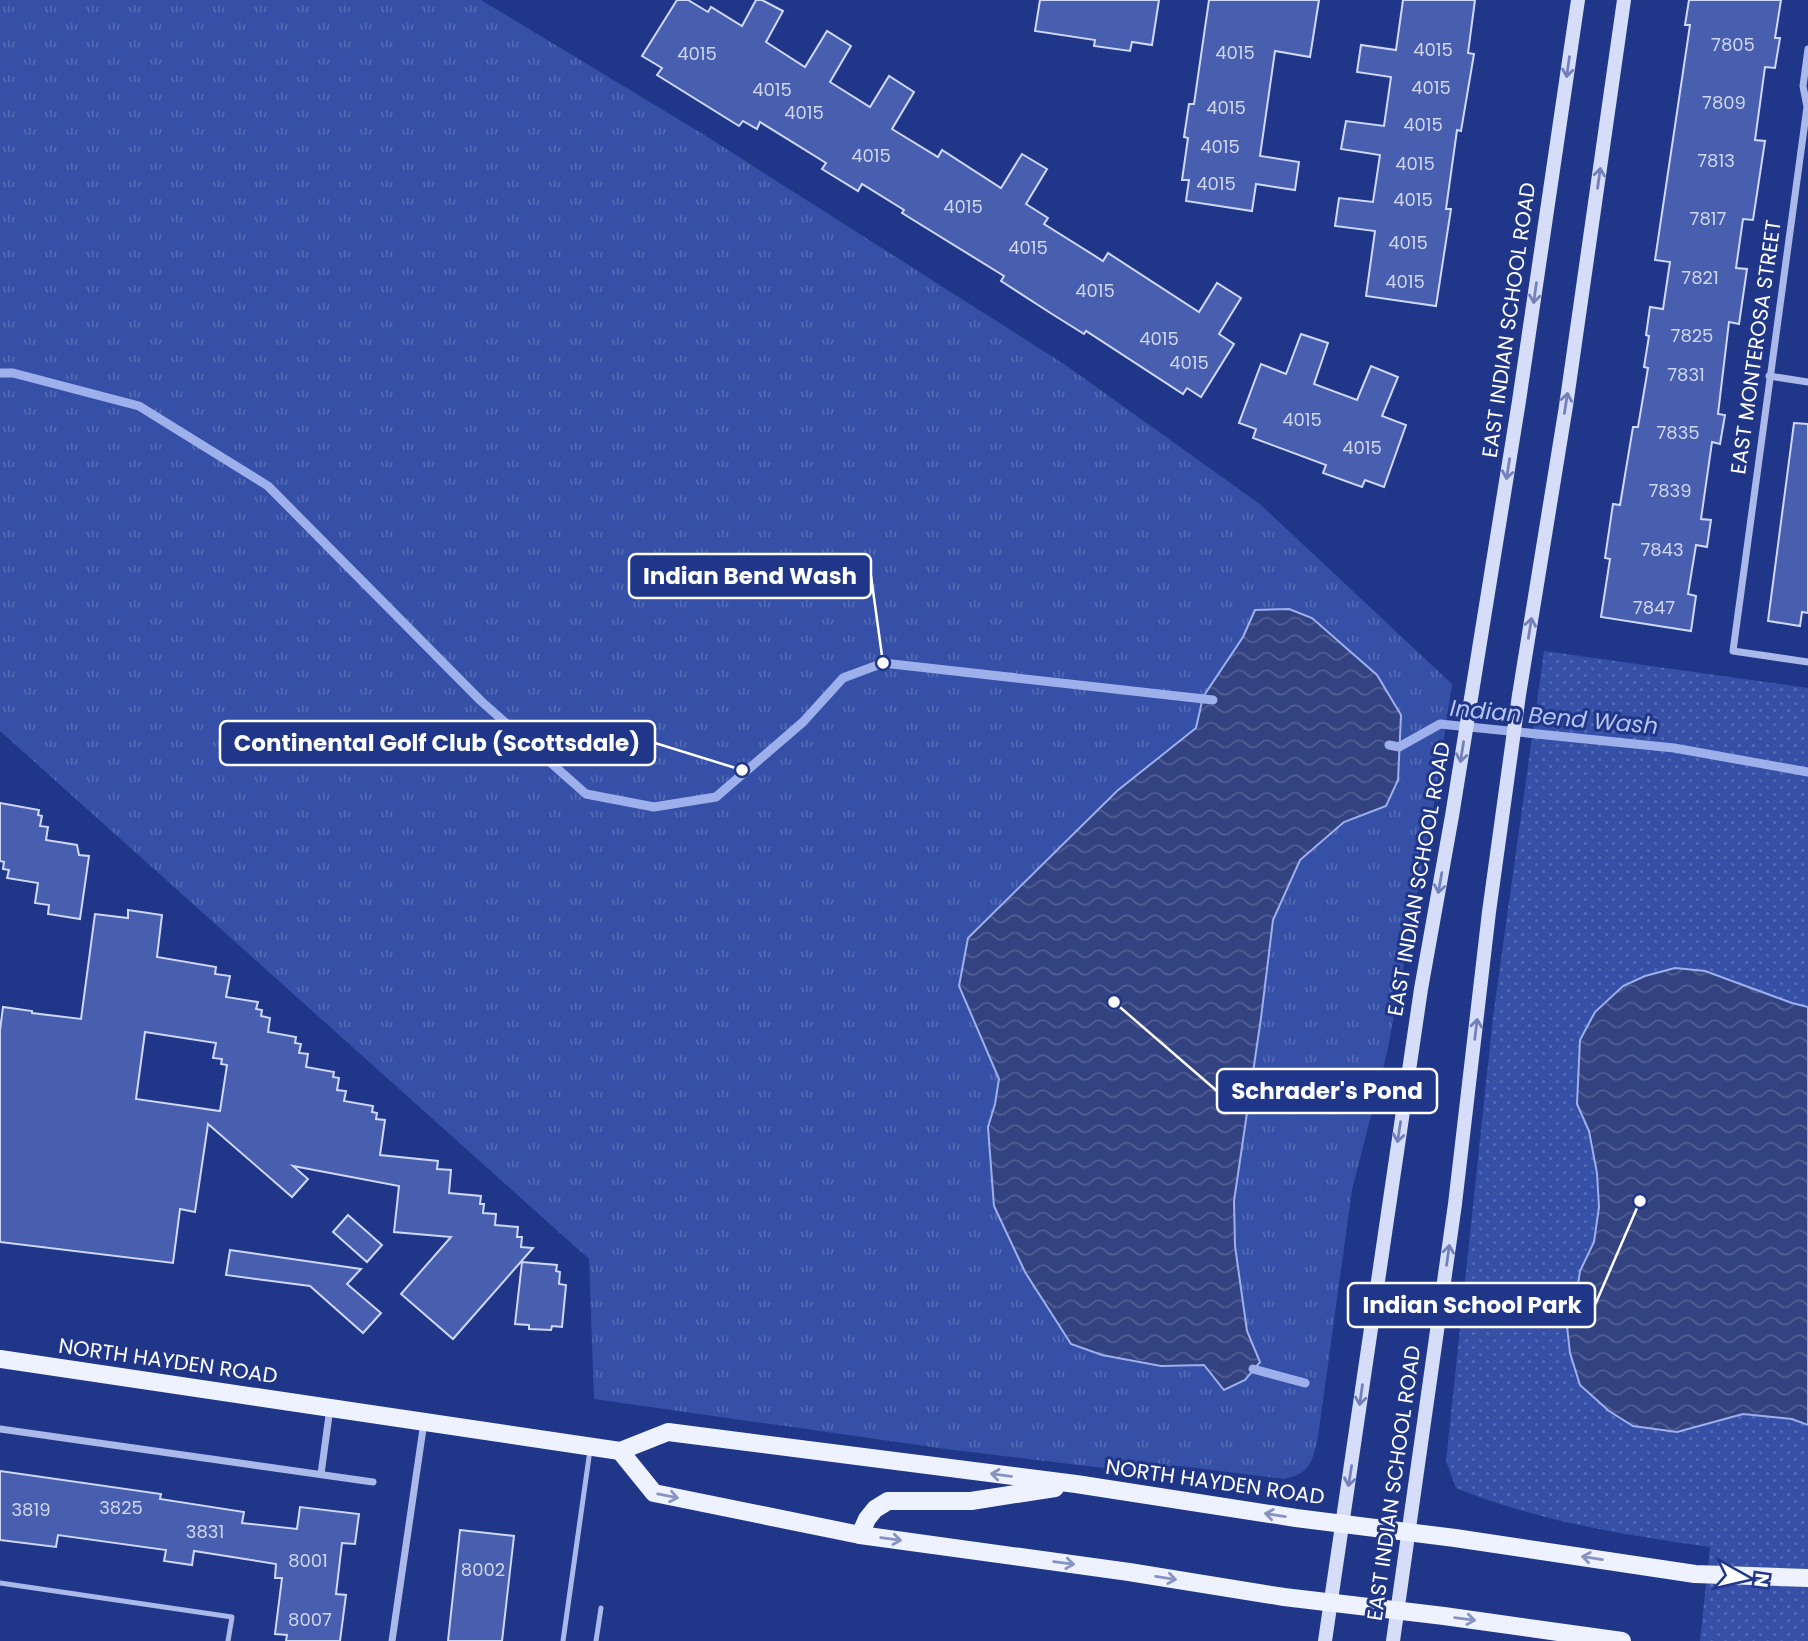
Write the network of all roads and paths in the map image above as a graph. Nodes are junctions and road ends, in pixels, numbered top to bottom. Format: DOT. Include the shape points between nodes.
graph roads {
  1 [pos="1578,0"];
  2 [pos="1624,0"];
  3 [pos="1808,49"];
  4 [pos="1808,107"];
  5 [pos="1769,376"];
  6 [pos="1808,382"];
  7 [pos="1808,662"];
  8 [pos="0,1359"];
  9 [pos="330,1408"];
  10 [pos="424,1422"];
  11 [pos="0,1429"];
  12 [pos="590,1447"];
  13 [pos="620,1451"];
  14 [pos="321,1474"];
  15 [pos="373,1482"];
  16 [pos="1076,1484"];
  17 [pos="1342,1524"];
  18 [pos="1409,1532"];
  19 [pos="860,1535"];
  20 [pos="1808,1578"];
  21 [pos="0,1583"];
  22 [pos="1331,1602"];
  23 [pos="601,1608"];
  24 [pos="1397,1610"];
  25 [pos="228,1641"];
  26 [pos="392,1641"];
  27 [pos="563,1641"];
  28 [pos="596,1641"];
  29 [pos="1325,1641"];
  30 [pos="1393,1641"];
  31 [pos="1622,1641"];
  1 -- 17 [label="main road, EAST INDIAN SCHOOL ROAD, one-way" via="1519,401 1419,1002"];
  18 -- 2 [label="main road, EAST INDIAN SCHOOL ROAD, one-way" via="1519,695"];
  3 -- 4 [label="street, EAST MONTEROSA STREET" via="1803,86"];
  4 -- 5 [label="street, EAST MONTEROSA STREET"];
  5 -- 6 [label="street"];
  5 -- 7 [label="street, EAST MONTEROSA STREET" via="1733,651"];
  8 -- 9 [label="main road, NORTH HAYDEN ROAD"];
  9 -- 10 [label="main road, NORTH HAYDEN ROAD"];
  9 -- 14 [label="street"];
  10 -- 12 [label="main road, NORTH HAYDEN ROAD"];
  10 -- 26 [label="street"];
  11 -- 14 [label="street"];
  12 -- 13 [label="main road, NORTH HAYDEN ROAD"];
  12 -- 27 [label="lane"];
  16 -- 13 [label="main road, NORTH HAYDEN ROAD, one-way" via="668,1432"];
  13 -- 19 [label="main road, one-way" via="654,1493"];
  14 -- 15 [label="street"];
  17 -- 16 [label="main road, NORTH HAYDEN ROAD, one-way"];
  16 -- 19 [label="main road" via="971,1501 888,1501 867,1518"];
  17 -- 18 [label="main road, NORTH HAYDEN ROAD"];
  17 -- 22 [label="main road, EAST INDIAN SCHOOL ROAD"];
  20 -- 18 [label="main road, NORTH HAYDEN ROAD, one-way" via="1695,1574"];
  18 -- 24 [label="main road, EAST INDIAN SCHOOL ROAD"];
  19 -- 22 [label="main road, one-way"];
  21 -- 25 [label="lane" via="232,1617"];
  22 -- 24 [label="main road"];
  22 -- 29 [label="main road, EAST INDIAN SCHOOL ROAD"];
  23 -- 28 [label="lane"];
  24 -- 30 [label="main road, EAST INDIAN SCHOOL ROAD"];
  24 -- 31 [label="main road, one-way"];
}
